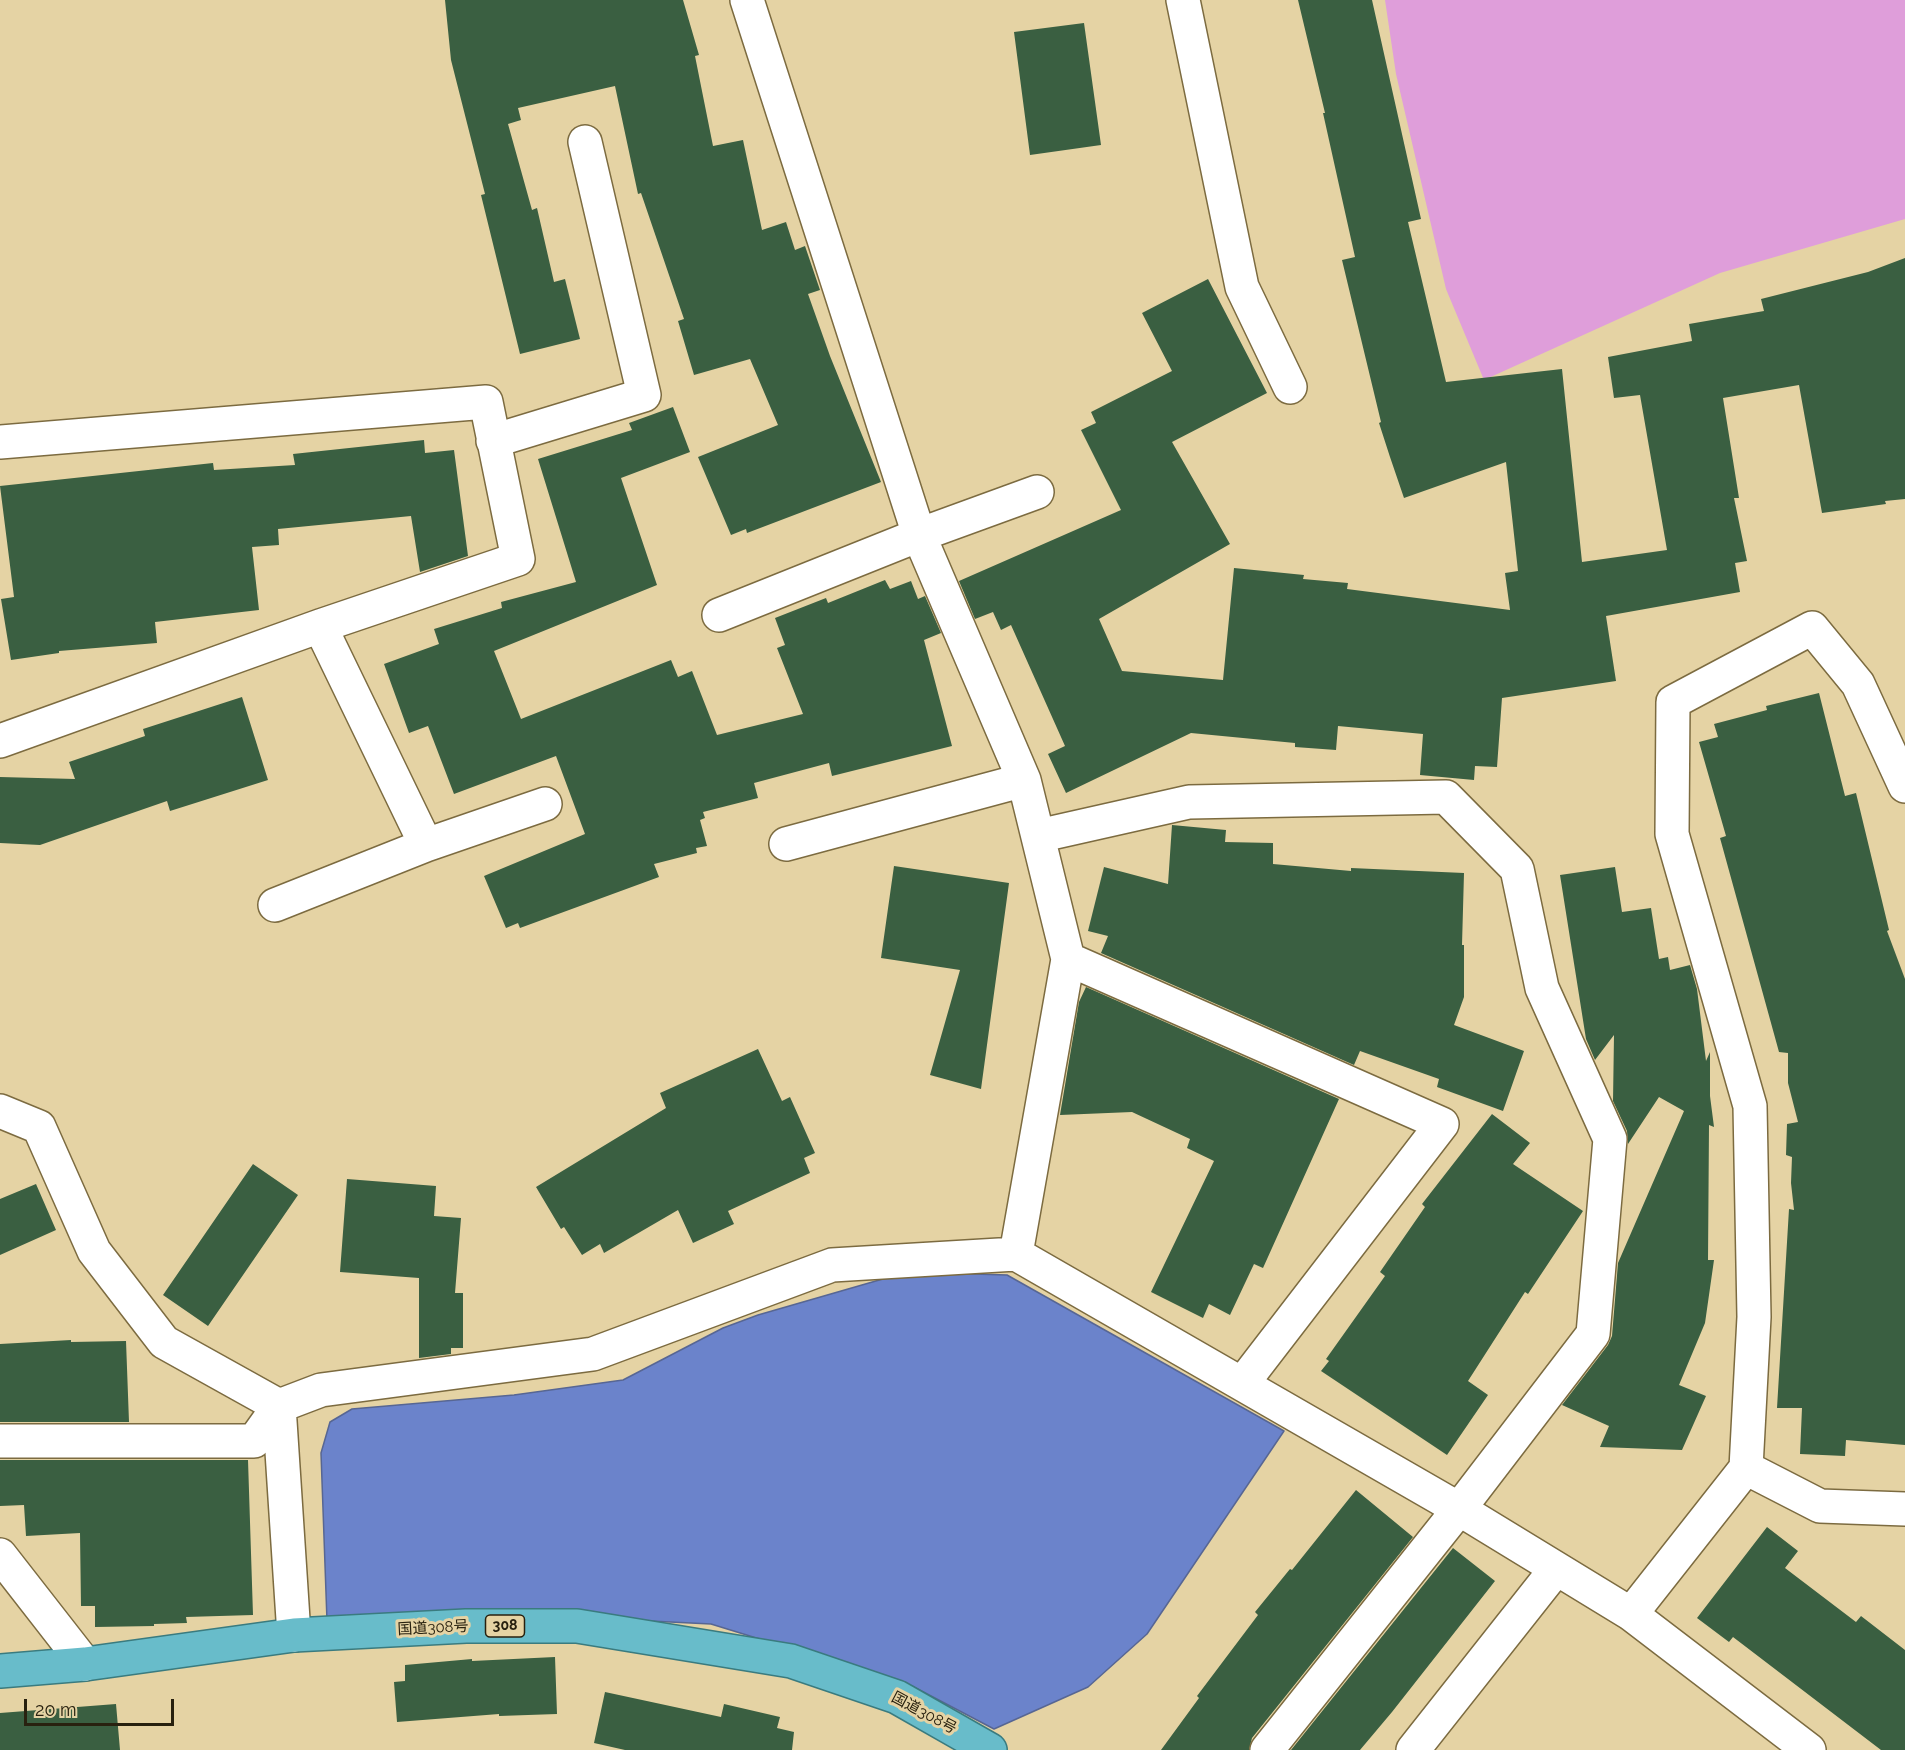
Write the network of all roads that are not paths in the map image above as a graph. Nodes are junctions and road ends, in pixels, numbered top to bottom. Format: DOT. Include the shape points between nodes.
graph roads {
  1 [pos="747,0"];
  2 [pos="1183,0"];
  3 [pos="585,142"];
  4 [pos="1290,387"];
  5 [pos="493,441"];
  6 [pos="0,442"];
  7 [pos="1037,492"];
  8 [pos="919,535"];
  9 [pos="719,615"];
  10 [pos="320,626"];
  11 [pos="0,741"];
  12 [pos="1024,780"];
  13 [pos="1905,786"];
  14 [pos="545,804"];
  15 [pos="1038,836"];
  16 [pos="786,844"];
  17 [pos="426,845"];
  18 [pos="275,905"];
  19 [pos="1068,959"];
  20 [pos="0,1111"];
  21 [pos="1016,1254"];
  22 [pos="1242,1384"];
  23 [pos="279,1406"];
  24 [pos="0,1441"];
  25 [pos="1746,1468"];
  26 [pos="1460,1509"];
  27 [pos="1905,1509"];
  28 [pos="0,1556"];
  29 [pos="1556,1569"];
  30 [pos="1631,1614"];
  31 [pos="294,1635"];
  32 [pos="85,1664"];
  33 [pos="0,1671"];
  34 [pos="990,1750"];
  35 [pos="1267,1750"];
  36 [pos="1413,1750"];
  37 [pos="1809,1750"];
  1 -- 8 [label="street"];
  2 -- 4 [label="street" via="1242,287"];
  3 -- 5 [label="street" via="644,395"];
  5 -- 6 [label="street" via="486,402"];
  5 -- 10 [label="street" via="518,559"];
  7 -- 8 [label="street"];
  8 -- 9 [label="street"];
  8 -- 12 [label="street"];
  10 -- 11 [label="street"];
  10 -- 17 [label="street"];
  12 -- 15 [label="street"];
  12 -- 16 [label="street"];
  13 -- 25 [label="street" via="1858,684 1812,628 1673,702 1672,834 1750,1106 1754,1317"];
  14 -- 17 [label="street"];
  15 -- 19 [label="street"];
  15 -- 26 [label="street" via="1189,802 1446,797 1517,869 1542,988 1610,1140 1593,1334"];
  17 -- 18 [label="street"];
  19 -- 21 [label="street"];
  19 -- 22 [label="street" via="1442,1125"];
  20 -- 23 [label="street" via="39,1127 94,1251 164,1342"];
  21 -- 22 [label="street"];
  21 -- 23 [label="street" via="832,1265 593,1354 321,1390"];
  22 -- 26 [label="street"];
  23 -- 24 [label="street" via="254,1441"];
  23 -- 31 [label="street"];
  25 -- 27 [label="street" via="1820,1506"];
  25 -- 30 [label="street"];
  26 -- 29 [label="street"];
  26 -- 35 [label="street"];
  28 -- 32 [label="street"];
  29 -- 30 [label="street"];
  29 -- 36 [label="street"];
  30 -- 37 [label="street"];
  31 -- 32 [label="highway, 国道308号 / 308"];
  31 -- 34 [label="highway, 国道308号 / 308" via="466,1626 577,1626 791,1661 897,1697"];
  32 -- 33 [label="highway, 国道308号 / 308"];
}
